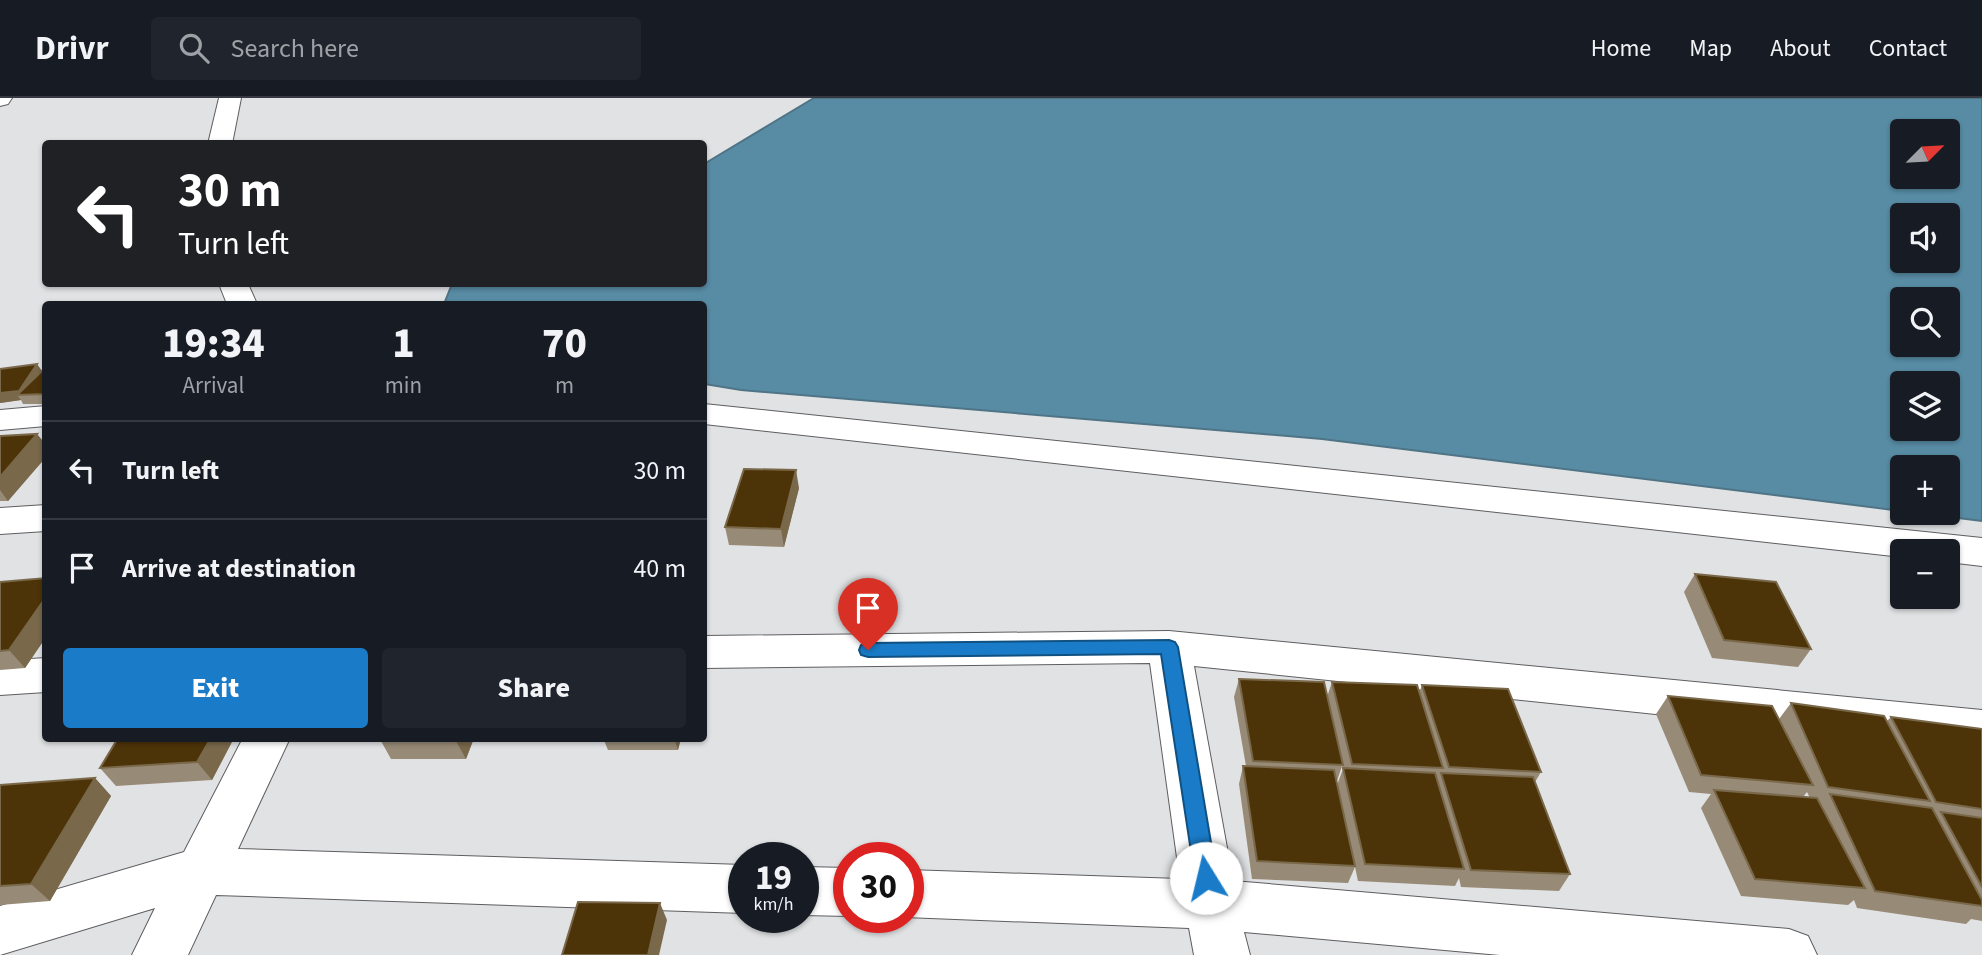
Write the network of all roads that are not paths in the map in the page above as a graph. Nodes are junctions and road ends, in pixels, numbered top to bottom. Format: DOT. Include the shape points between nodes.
graph roads {
  1 [pos="230,98"];
  2 [pos="221,140"];
  3 [pos="707,414"];
  4 [pos="42,416"];
  5 [pos="0,420"];
  6 [pos="42,518"];
  7 [pos="0,521"];
  8 [pos="1982,552"];
  9 [pos="1169,647"];
  10 [pos="707,652"];
  11 [pos="42,675"];
  12 [pos="0,678"];
  13 [pos="1982,729"];
  14 [pos="265,742"];
  15 [pos="199,871"];
  16 [pos="728,888"];
  17 [pos="924,895"];
  18 [pos="1210,904"];
  19 [pos="0,931"];
  20 [pos="160,955"];
  21 [pos="1222,955"];
  22 [pos="1788,955"];
  1 -- 2 [label="street"];
  3 -- 8 [label="street"];
  4 -- 5 [label="street"];
  6 -- 7 [label="street"];
  9 -- 10 [label="street"];
  9 -- 13 [label="street"];
  9 -- 18 [label="street"];
  11 -- 12 [label="street"];
  14 -- 15 [label="street"];
  15 -- 16 [label="street"];
  15 -- 19 [label="street"];
  15 -- 20 [label="street"];
  17 -- 18 [label="street"];
  18 -- 21 [label="street"];
  18 -- 22 [label="street"];
}
